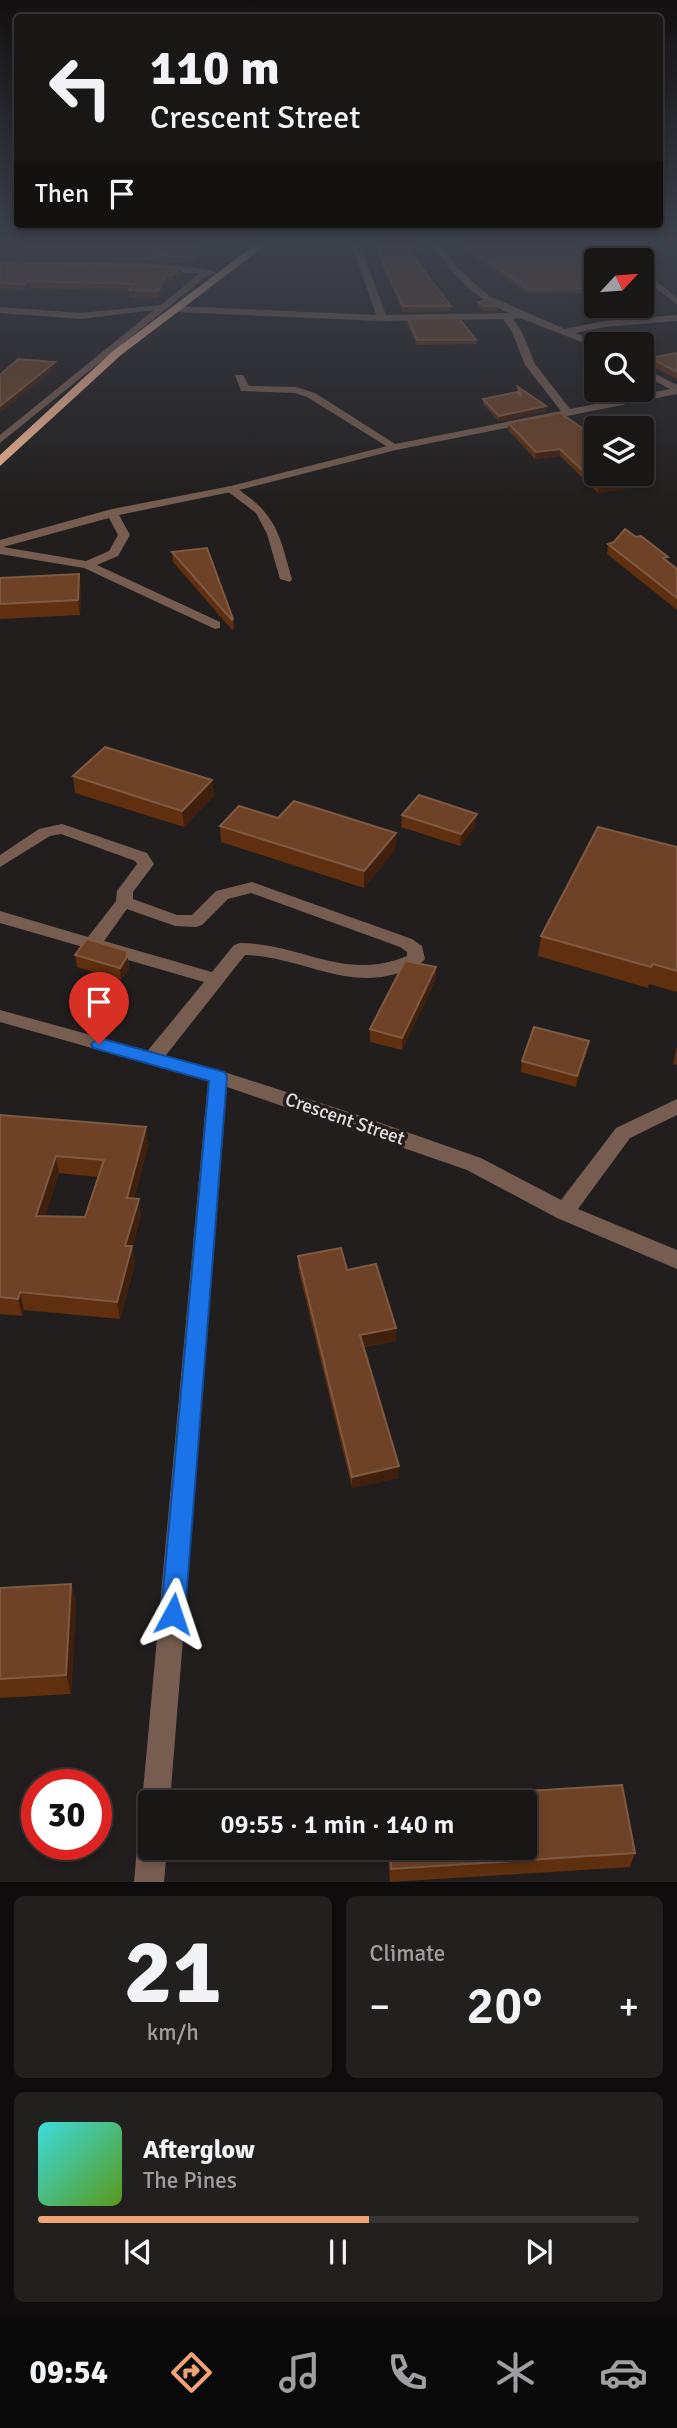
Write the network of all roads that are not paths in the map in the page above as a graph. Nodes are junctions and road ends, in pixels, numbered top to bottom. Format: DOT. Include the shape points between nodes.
graph roads {
  1 [pos="129,333"];
  2 [pos="144,333"];
  3 [pos="517,333"];
  4 [pos="566,333"];
  5 [pos="584,340"];
  6 [pos="239,377"];
  7 [pos="654,377"];
  8 [pos="677,390"];
  9 [pos="568,413"];
  10 [pos="0,421"];
  11 [pos="17,423"];
  12 [pos="0,440"];
  13 [pos="395,447"];
  14 [pos="0,462"];
  15 [pos="231,489"];
  16 [pos="112,513"];
  17 [pos="0,544"];
  18 [pos="0,550"];
  19 [pos="87,565"];
  20 [pos="286,579"];
  21 [pos="215,625"];
  22 [pos="0,862"];
  23 [pos="124,902"];
  24 [pos="0,917"];
  25 [pos="92,944"];
  26 [pos="215,979"];
  27 [pos="0,1016"];
  28 [pos="152,1059"];
  29 [pos="219,1077"];
  30 [pos="677,1106"];
  31 [pos="564,1212"];
  32 [pos="677,1260"];
  33 [pos="157,1790"];
  34 [pos="151,1860"];
  35 [pos="149,1882"];
  1 -- 11 [label="street"];
  2 -- 14 [label="highway"];
  3 -- 9 [label="street" via="530,365"];
  4 -- 5 [label="street"];
  6 -- 13 [label="street" via="245,389 311,394"];
  7 -- 8 [label="street"];
  8 -- 9 [label="street"];
  9 -- 13 [label="street"];
  10 -- 11 [label="street"];
  11 -- 12 [label="street"];
  13 -- 15 [label="street"];
  15 -- 16 [label="street"];
  15 -- 20 [label="street" via="261,511"];
  16 -- 17 [label="street"];
  16 -- 19 [label="street" via="124,535 114,553"];
  18 -- 19 [label="street"];
  19 -- 21 [label="street"];
  22 -- 23 [label="street" via="45,832 62,829 141,857 146,864 125,891"];
  23 -- 25 [label="street"];
  23 -- 26 [label="street" via="175,920 196,921 222,895 252,887 416,950 416,959 394,971 360,975 261,947 240,949"];
  24 -- 25 [label="street"];
  25 -- 26 [label="street"];
  26 -- 28 [label="street"];
  27 -- 28 [label="street, Crescent Street"];
  28 -- 29 [label="street, Crescent Street"];
  29 -- 31 [label="street, Crescent Street" via="474,1164"];
  29 -- 33 [label="street"];
  30 -- 31 [label="street" via="623,1133"];
  31 -- 32 [label="street, Crescent Street"];
  34 -- 35 [label="street"];
}
